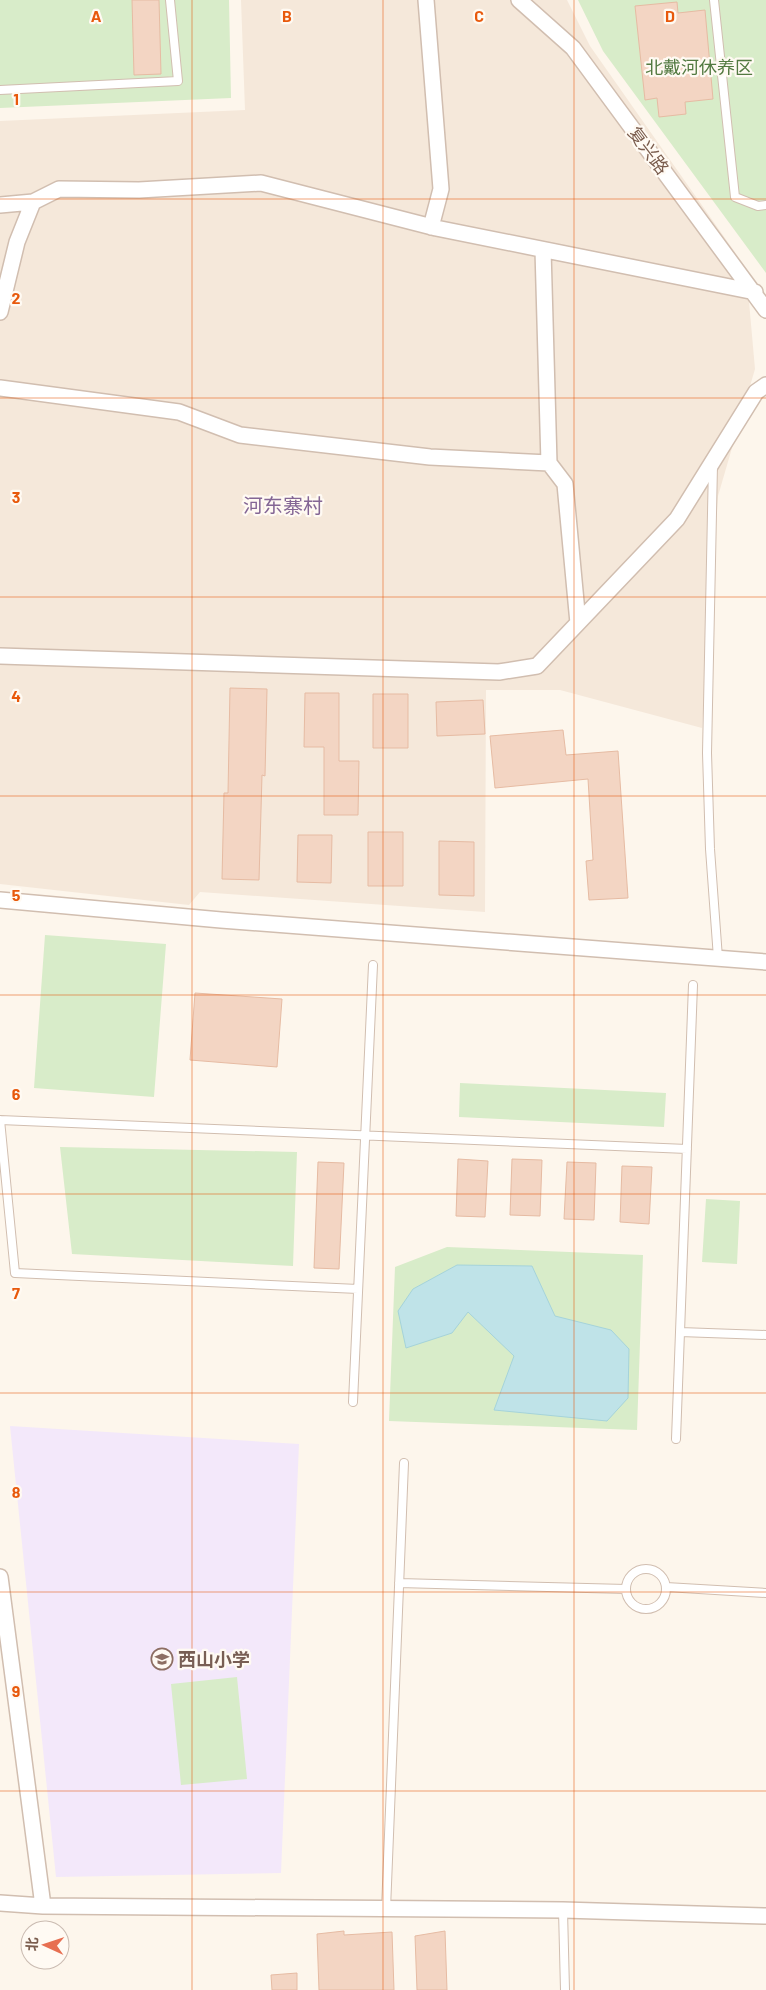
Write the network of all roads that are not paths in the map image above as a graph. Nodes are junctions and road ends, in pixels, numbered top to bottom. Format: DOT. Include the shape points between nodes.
graph roads {
  1 [pos="170,0"];
  2 [pos="426,0"];
  3 [pos="520,0"];
  4 [pos="714,0"];
  5 [pos="0,90"];
  6 [pos="33,202"];
  7 [pos="0,205"];
  8 [pos="766,205"];
  9 [pos="431,226"];
  10 [pos="543,250"];
  11 [pos="755,292"];
  12 [pos="766,310"];
  13 [pos="0,312"];
  14 [pos="766,385"];
  15 [pos="0,388"];
  16 [pos="713,461"];
  17 [pos="549,463"];
  18 [pos="578,623"];
  19 [pos="0,656"];
  20 [pos="0,900"];
  21 [pos="718,958"];
  22 [pos="766,962"];
  23 [pos="373,965"];
  24 [pos="693,985"];
  25 [pos="0,1120"];
  26 [pos="365,1135"];
  27 [pos="687,1149"];
  28 [pos="358,1289"];
  29 [pos="680,1332"];
  30 [pos="766,1335"];
  31 [pos="353,1402"];
  32 [pos="676,1439"];
  33 [pos="404,1462"];
  34 [pos="0,1577"];
  35 [pos="399,1583"];
  36 [pos="666,1588"];
  37 [pos="626,1589"];
  38 [pos="766,1593"];
  39 [pos="0,1903"];
  40 [pos="43,1906"];
  41 [pos="386,1909"];
  42 [pos="563,1910"];
  43 [pos="766,1916"];
  44 [pos="565,1990"];
  1 -- 5 [label="lane" via="178,81"];
  2 -- 9 [label="street" via="441,189"];
  3 -- 11 [label="street, 复兴路" via="573,48"];
  4 -- 8 [label="lane" via="735,197 758,206"];
  6 -- 7 [label="street"];
  6 -- 9 [label="street" via="59,189 139,190 261,183"];
  6 -- 13 [label="street" via="17,242"];
  9 -- 10 [label="street"];
  10 -- 11 [label="street"];
  10 -- 17 [label="street"];
  11 -- 12 [label="street, 复兴路"];
  14 -- 16 [label="street" via="756,392"];
  15 -- 17 [label="street" via="179,412 240,435 430,456"];
  16 -- 18 [label="street" via="677,519"];
  16 -- 21 [label="lane" via="707,753"];
  17 -- 18 [label="street" via="564,484"];
  18 -- 19 [label="street" via="537,666 499,672"];
  20 -- 21 [label="street"];
  21 -- 22 [label="street"];
  23 -- 26 [label="lane"];
  24 -- 27 [label="lane"];
  25 -- 26 [label="lane"];
  25 -- 28 [label="lane" via="15,1273"];
  26 -- 27 [label="lane"];
  26 -- 28 [label="lane"];
  27 -- 29 [label="lane"];
  28 -- 31 [label="lane"];
  29 -- 30 [label="lane"];
  29 -- 32 [label="lane"];
  33 -- 35 [label="lane"];
  34 -- 40 [label="street"];
  35 -- 37 [label="lane"];
  35 -- 41 [label="lane"];
  36 -- 37 [label="lane" via="661,1575 642,1569 631,1576"];
  36 -- 37 [label="lane" via="663,1600 647,1609 635,1606"];
  36 -- 38 [label="lane"];
  39 -- 40 [label="street"];
  40 -- 41 [label="street"];
  41 -- 42 [label="street"];
  42 -- 43 [label="street"];
  42 -- 44 [label="lane"];
}
